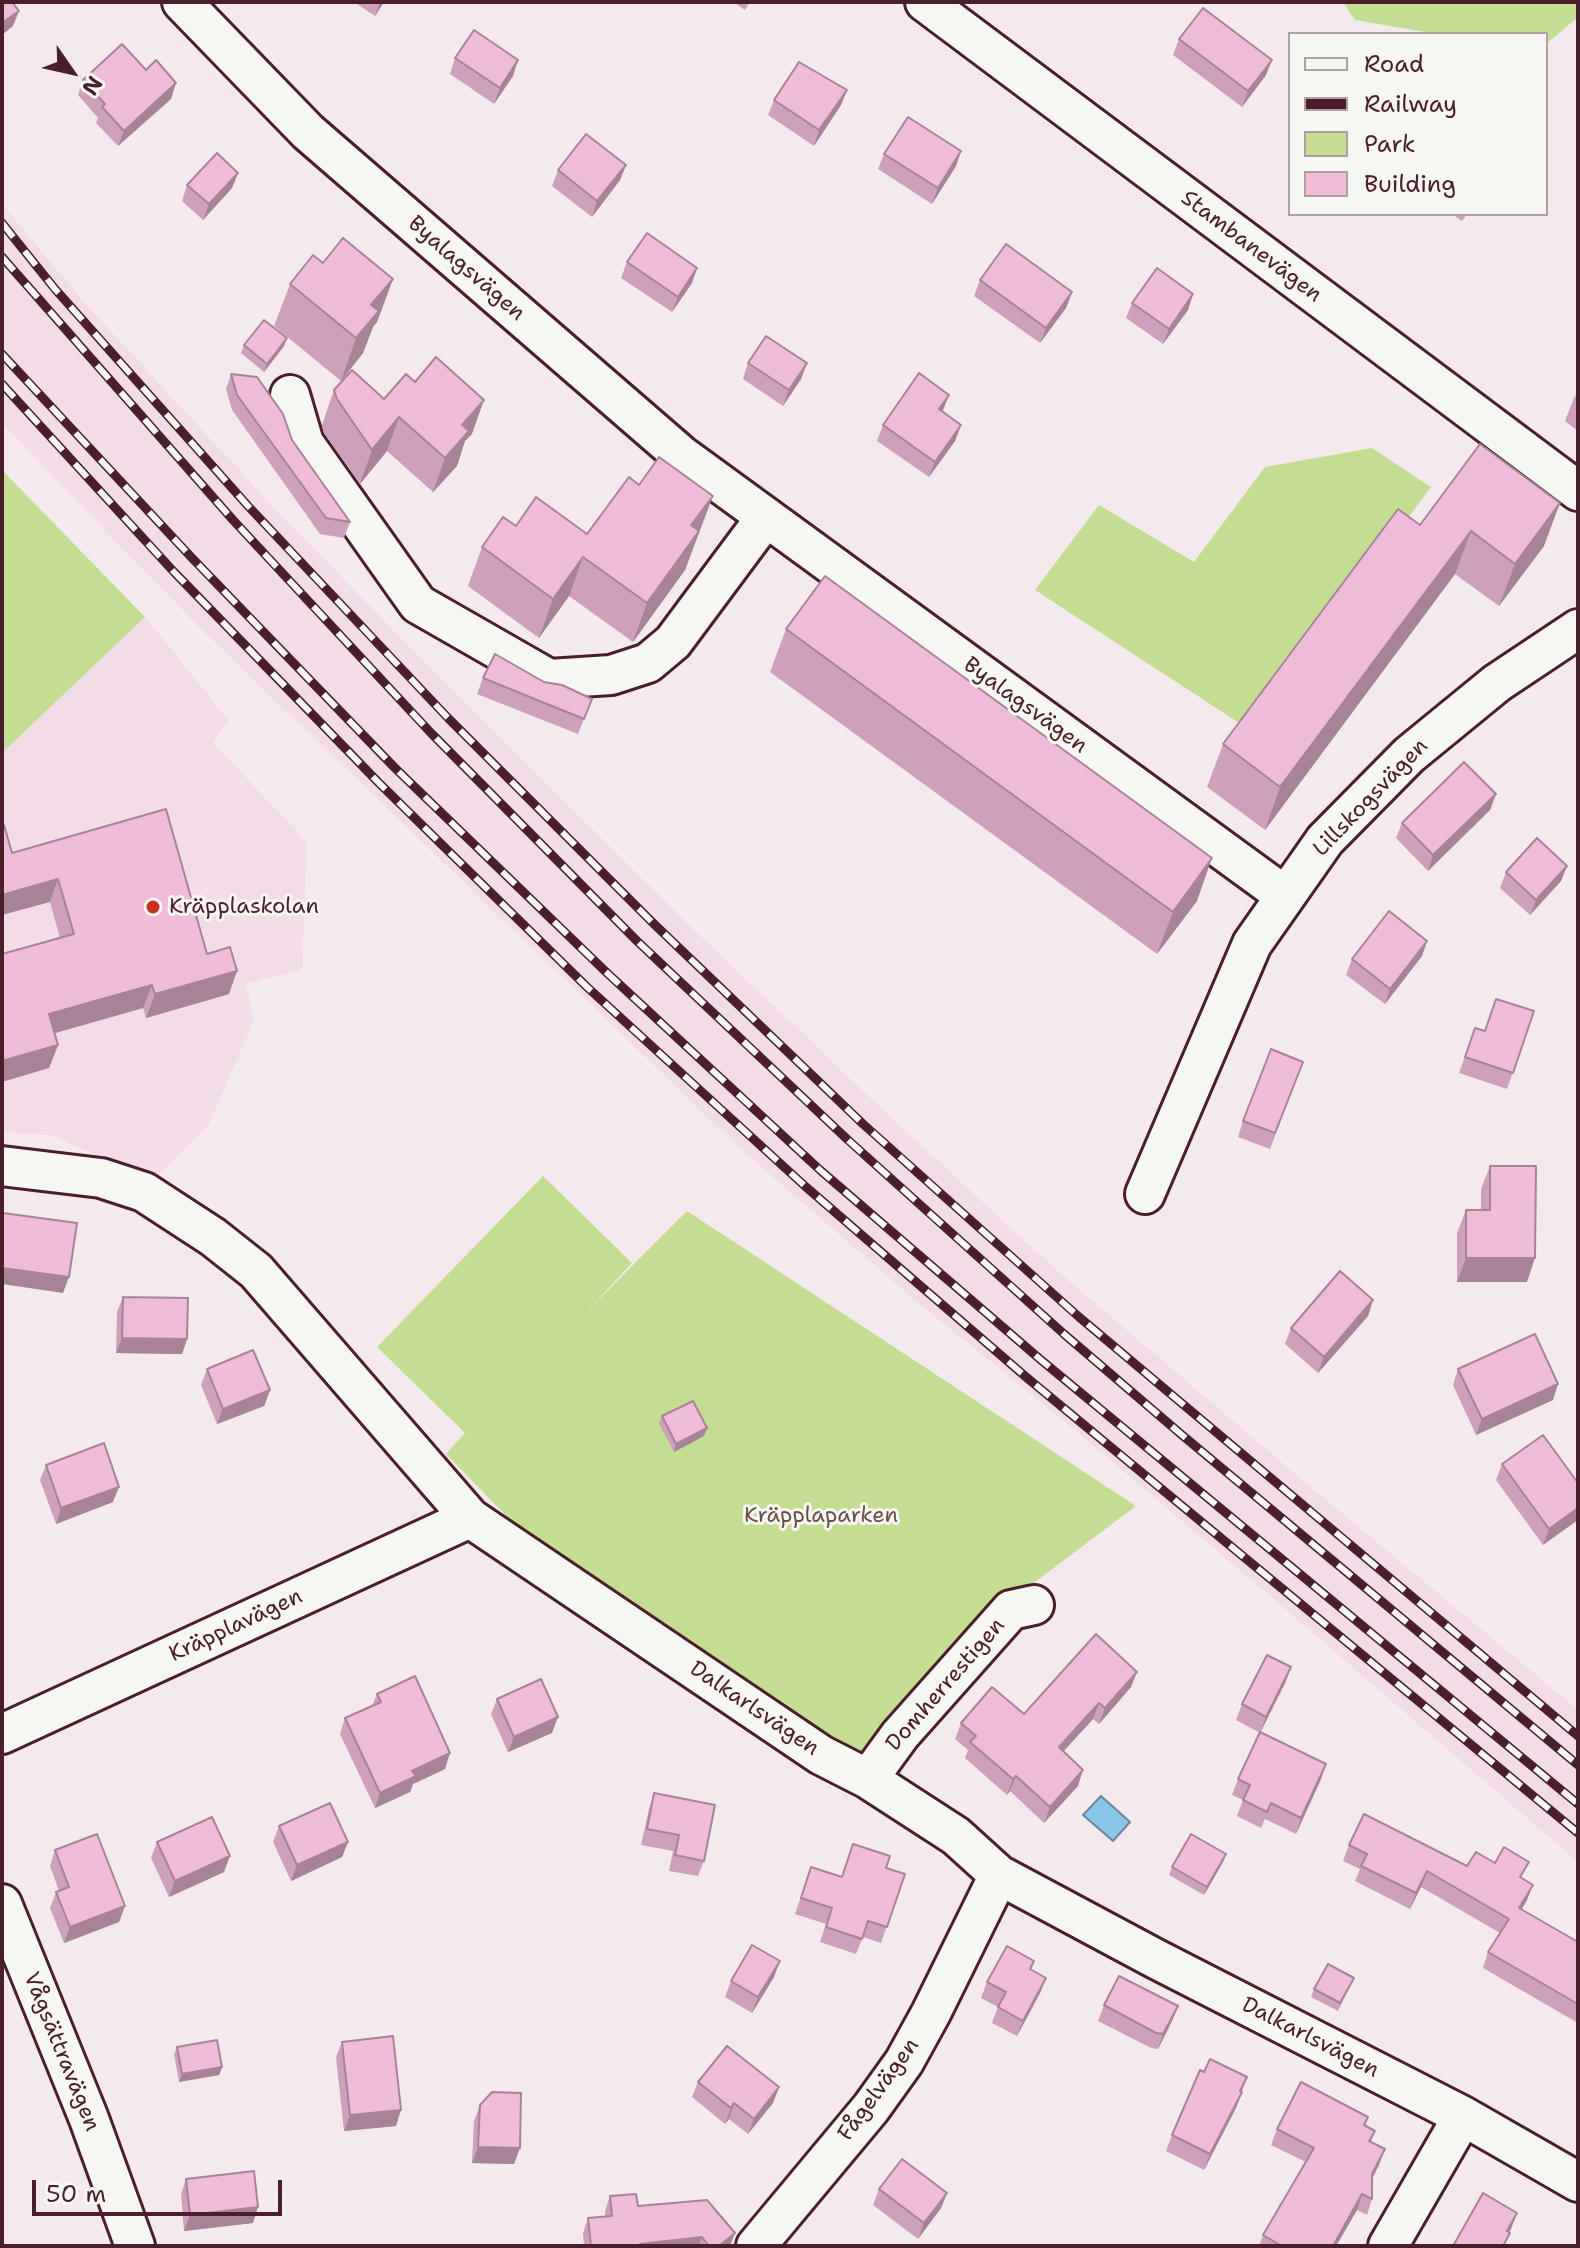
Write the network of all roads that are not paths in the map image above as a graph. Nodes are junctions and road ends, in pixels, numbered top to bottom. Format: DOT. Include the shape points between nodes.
graph roads {
  1 [pos="182,2"];
  2 [pos="925,2"];
  3 [pos="290,395"];
  4 [pos="1578,491"];
  5 [pos="766,517"];
  6 [pos="1578,629"];
  7 [pos="1284,895"];
  8 [pos="2,1166"];
  9 [pos="1145,1194"];
  10 [pos="470,1518"];
  11 [pos="1034,1605"];
  12 [pos="2,1734"];
  13 [pos="868,1779"];
  14 [pos="999,1875"];
  15 [pos="2,1904"];
  16 [pos="1463,2116"];
  17 [pos="1578,2182"];
  18 [pos="135,2246"];
  19 [pos="756,2246"];
  20 [pos="1388,2246"];
  1 -- 5 [label="street, Byalagsvägen" via="308,132 681,455"];
  2 -- 4 [label="street, Stambanevägen"];
  3 -- 5 [label="street" via="304,443 418,604 549,679 611,675 648,663 673,642"];
  5 -- 7 [label="street, Byalagsvägen"];
  6 -- 7 [label="street, Lillskogsvägen" via="1497,683 1409,755 1325,840"];
  7 -- 9 [label="street, Lillskogsvägen" via="1252,944"];
  8 -- 10 [label="street, Dalkarlsvägen" via="101,1178 144,1192 213,1237 256,1271"];
  10 -- 12 [label="street, Kräpplavägen"];
  10 -- 13 [label="street, Dalkarlsvägen" via="821,1755"];
  11 -- 13 [label="street, Domherrestigen" via="1011,1610"];
  13 -- 14 [label="street, Dalkarlsvägen" via="956,1836"];
  14 -- 16 [label="street, Dalkarlsvägen"];
  14 -- 19 [label="street, Fågelvägen" via="904,2062"];
  15 -- 18 [label="street, Vågsättravägen"];
  16 -- 17 [label="street, Dalkarlsvägen"];
  16 -- 20 [label="street"];
}
